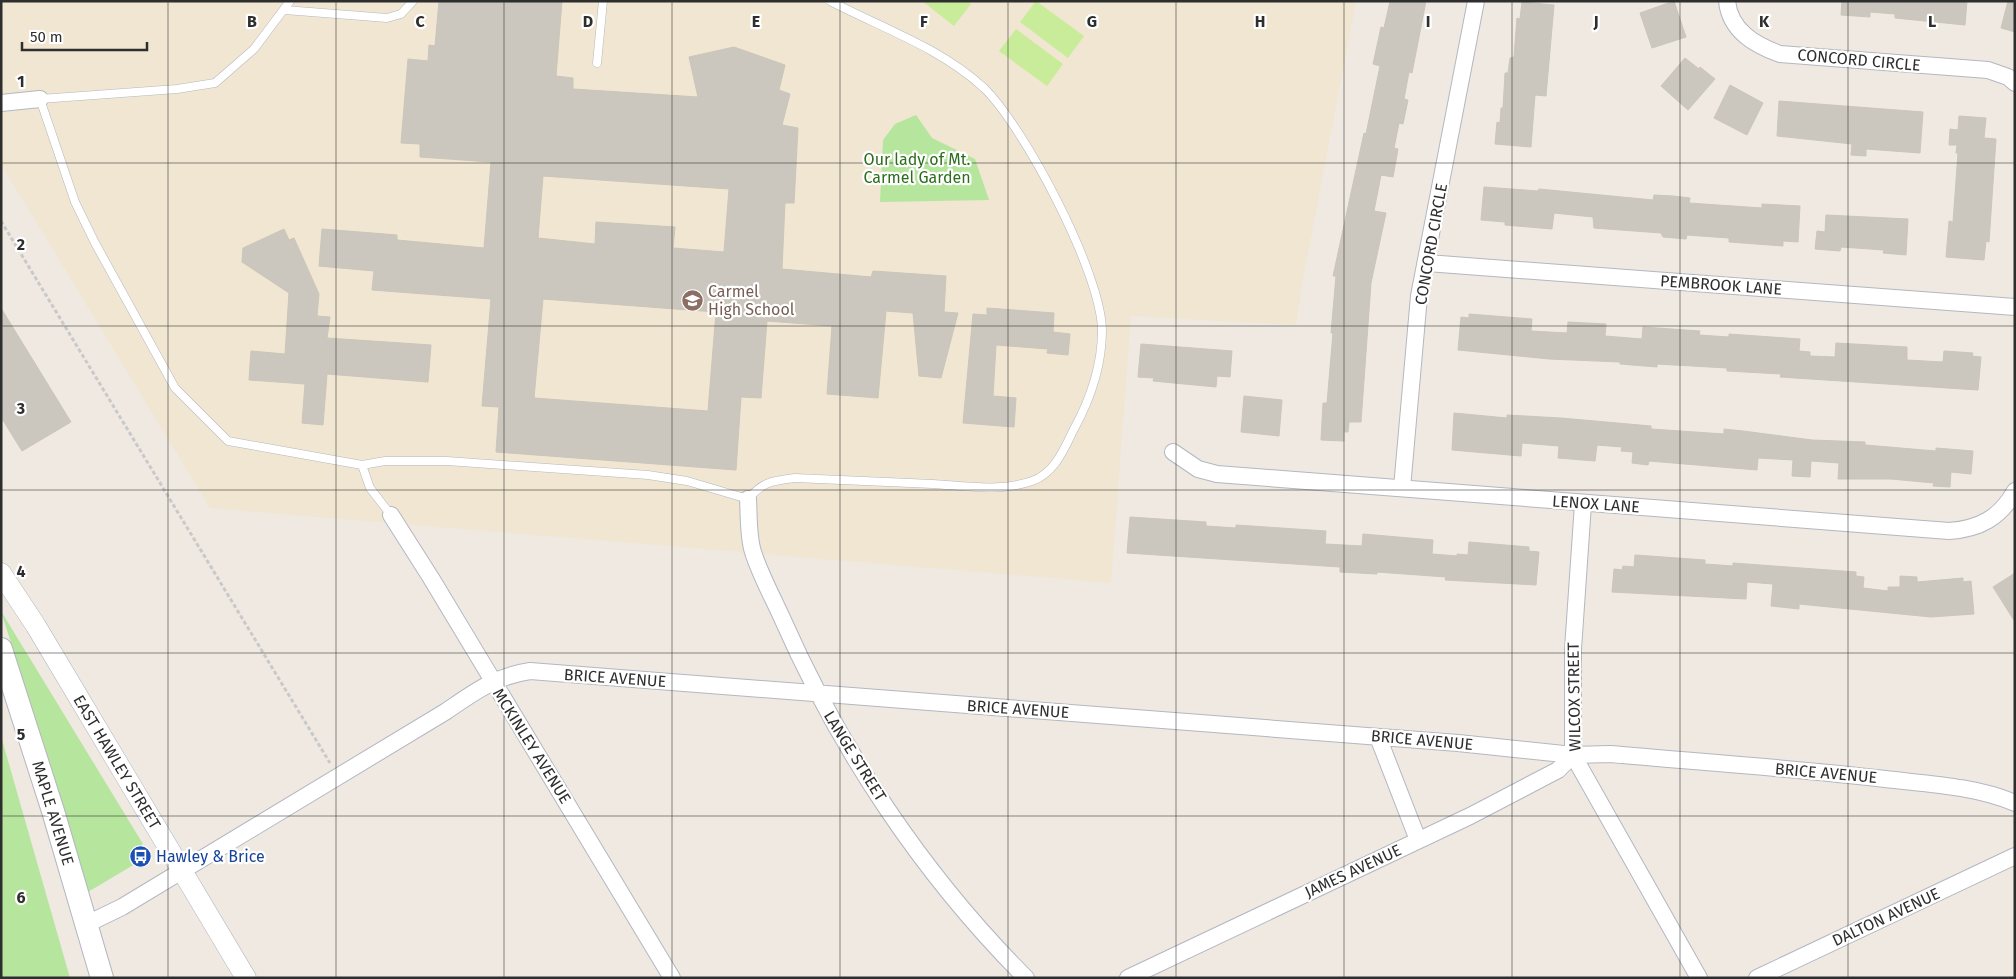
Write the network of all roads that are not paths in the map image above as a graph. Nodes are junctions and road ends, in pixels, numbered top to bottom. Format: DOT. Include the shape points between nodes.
graph roads {
  1 [pos="290,1"];
  2 [pos="414,1"];
  3 [pos="603,1"];
  4 [pos="830,1"];
  5 [pos="1476,1"];
  6 [pos="1727,1"];
  7 [pos="285,10"];
  8 [pos="597,63"];
  9 [pos="2015,83"];
  10 [pos="40,99"];
  11 [pos="1,103"];
  12 [pos="1426,263"];
  13 [pos="2015,307"];
  14 [pos="1173,452"];
  15 [pos="362,465"];
  16 [pos="1402,488"];
  17 [pos="2013,493"];
  18 [pos="748,499"];
  19 [pos="1583,504"];
  20 [pos="391,515"];
  21 [pos="1,573"];
  22 [pos="1,649"];
  23 [pos="493,682"];
  24 [pos="818,693"];
  25 [pos="1378,737"];
  26 [pos="1573,755"];
  27 [pos="2015,803"];
  28 [pos="1418,840"];
  29 [pos="2015,856"];
  30 [pos="181,871"];
  31 [pos="86,924"];
  32 [pos="102,978"];
  33 [pos="246,978"];
  34 [pos="672,978"];
  35 [pos="1026,978"];
  36 [pos="1128,978"];
  37 [pos="1699,978"];
  38 [pos="1757,978"];
  1 -- 7 [label="lane"];
  2 -- 7 [label="lane" via="401,14 387,18"];
  3 -- 8 [label="lane"];
  4 -- 18 [label="lane" via="923,46 957,68 984,88 1008,117 1071,230 1094,292 1102,327 1101,351 1087,404 1064,449 1050,471 1033,481 995,487 795,478 760,486"];
  5 -- 12 [label="street, CONCORD CIRCLE"];
  6 -- 9 [label="street, CONCORD CIRCLE" via="1730,14 1746,37 1756,45 1780,54 1988,70"];
  7 -- 10 [label="lane" via="254,49 215,83 177,89"];
  10 -- 11 [label="street"];
  10 -- 15 [label="lane" via="75,202 175,388 228,441"];
  12 -- 13 [label="street, PEMBROOK LANE"];
  12 -- 16 [label="street, CONCORD CIRCLE" via="1419,296"];
  14 -- 16 [label="street, LENOX LANE" via="1198,469 1216,474"];
  15 -- 18 [label="lane" via="447,461 648,475 696,483"];
  15 -- 20 [label="lane" via="370,488"];
  16 -- 19 [label="street, LENOX LANE"];
  17 -- 19 [label="street, LENOX LANE" via="1996,517 1963,530 1949,531"];
  18 -- 24 [label="street, LANGE STREET" via="752,550"];
  19 -- 26 [label="street, WILCOX STREET" via="1572,649"];
  20 -- 23 [label="street, MCKINLEY AVENUE"];
  21 -- 30 [label="street, EAST HAWLEY STREET" via="36,626"];
  22 -- 31 [label="main road, MAPLE AVENUE"];
  23 -- 24 [label="street, BRICE AVENUE" via="509,674 530,672"];
  23 -- 30 [label="street, BRICE AVENUE"];
  23 -- 34 [label="street, MCKINLEY AVENUE"];
  24 -- 25 [label="street, BRICE AVENUE"];
  24 -- 35 [label="street, LANGE STREET" via="845,743 889,810 946,887"];
  25 -- 26 [label="street, BRICE AVENUE"];
  25 -- 28 [label="street"];
  26 -- 27 [label="street, BRICE AVENUE" via="1610,754 1841,774 1935,785 2001,797"];
  26 -- 28 [label="street, JAMES AVENUE" via="1558,770"];
  26 -- 37 [label="street, WILCOX STREET"];
  28 -- 36 [label="street, JAMES AVENUE"];
  29 -- 38 [label="street, DALTON AVENUE"];
  30 -- 31 [label="street, BRICE AVENUE" via="122,907"];
  30 -- 33 [label="street, EAST HAWLEY STREET"];
  31 -- 32 [label="main road, MAPLE AVENUE"];
}
